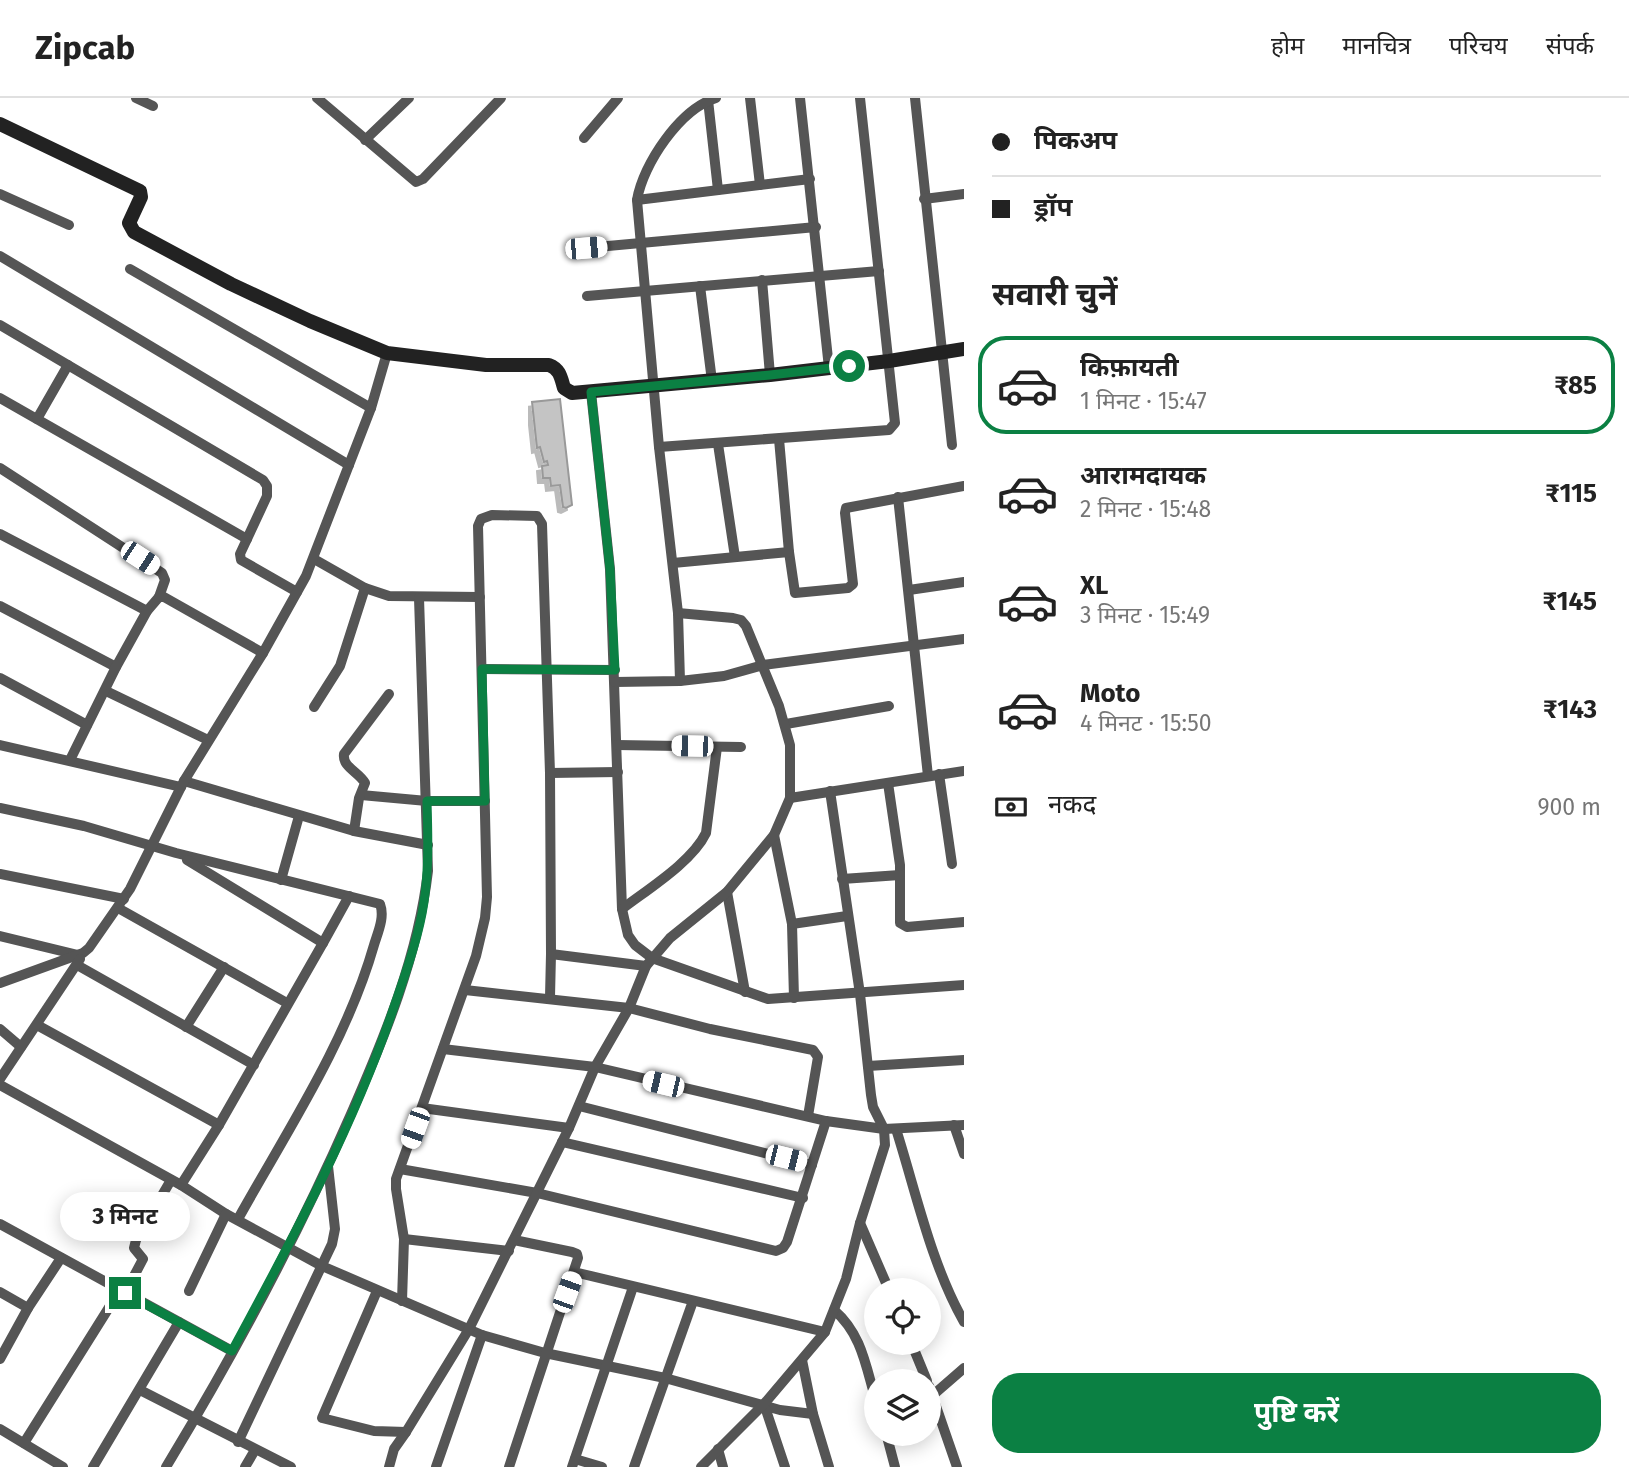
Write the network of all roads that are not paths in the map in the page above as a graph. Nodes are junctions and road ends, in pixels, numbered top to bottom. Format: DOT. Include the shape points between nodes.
graph roads {
  1 [pos="136,98"];
  2 [pos="409,98"];
  3 [pos="501,98"];
  4 [pos="618,98"];
  5 [pos="750,98"];
  6 [pos="800,98"];
  7 [pos="860,98"];
  8 [pos="915,98"];
  9 [pos="320,99"];
  10 [pos="712,99"];
  11 [pos="153,106"];
  12 [pos="0,124"];
  13 [pos="583,138"];
  14 [pos="365,140"];
  15 [pos="810,179"];
  16 [pos="760,185"];
  17 [pos="718,190"];
  18 [pos="0,194"];
  19 [pos="964,194"];
  20 [pos="924,199"];
  21 [pos="637,200"];
  22 [pos="69,225"];
  23 [pos="816,227"];
  24 [pos="639,244"];
  25 [pos="586,248"];
  26 [pos="0,256"];
  27 [pos="130,269"];
  28 [pos="879,271"];
  29 [pos="821,276"];
  30 [pos="762,281"];
  31 [pos="700,286"];
  32 [pos="644,291"];
  33 [pos="587,296"];
  34 [pos="0,325"];
  35 [pos="964,349"];
  36 [pos="942,352"];
  37 [pos="387,353"];
  38 [pos="889,361"];
  39 [pos="68,365"];
  40 [pos="829,368"];
  41 [pos="770,375"];
  42 [pos="712,381"];
  43 [pos="653,387"];
  44 [pos="591,392"];
  45 [pos="0,398"];
  46 [pos="371,408"];
  47 [pos="37,419"];
  48 [pos="779,439"];
  49 [pos="719,444"];
  50 [pos="952,445"];
  51 [pos="659,447"];
  52 [pos="349,466"];
  53 [pos="0,468"];
  54 [pos="964,486"];
  55 [pos="898,497"];
  56 [pos="0,534"];
  57 [pos="247,539"];
  58 [pos="789,552"];
  59 [pos="735,557"];
  60 [pos="314,559"];
  61 [pos="673,563"];
  62 [pos="964,582"];
  63 [pos="365,588"];
  64 [pos="909,590"];
  65 [pos="297,592"];
  66 [pos="159,597"];
  67 [pos="480,597"];
  68 [pos="419,598"];
  69 [pos="0,606"];
  70 [pos="147,611"];
  71 [pos="678,613"];
  72 [pos="964,639"];
  73 [pos="914,644"];
  74 [pos="263,653"];
  75 [pos="763,666"];
  76 [pos="116,667"];
  77 [pos="482,669"];
  78 [pos="546,670"];
  79 [pos="615,670"];
  80 [pos="0,678"];
  81 [pos="680,681"];
  82 [pos="615,682"];
  83 [pos="106,691"];
  84 [pos="389,694"];
  85 [pos="889,706"];
  86 [pos="314,707"];
  87 [pos="786,724"];
  88 [pos="87,725"];
  89 [pos="208,740"];
  90 [pos="0,745"];
  91 [pos="617,745"];
  92 [pos="717,747"];
  93 [pos="741,747"];
  94 [pos="70,760"];
  95 [pos="964,771"];
  96 [pos="618,772"];
  97 [pos="550,773"];
  98 [pos="934,775"];
  99 [pos="888,783"];
  100 [pos="183,784"];
  101 [pos="830,791"];
  102 [pos="361,795"];
  103 [pos="790,798"];
  104 [pos="427,801"];
  105 [pos="485,801"];
  106 [pos="0,808"];
  107 [pos="299,816"];
  108 [pos="354,831"];
  109 [pos="774,835"];
  110 [pos="152,845"];
  111 [pos="429,845"];
  112 [pos="176,853"];
  113 [pos="952,864"];
  114 [pos="0,874"];
  115 [pos="900,875"];
  116 [pos="842,879"];
  117 [pos="281,880"];
  118 [pos="727,892"];
  119 [pos="349,896"];
  120 [pos="121,904"];
  121 [pos="622,909"];
  122 [pos="848,916"];
  123 [pos="964,922"];
  124 [pos="792,924"];
  125 [pos="0,936"];
  126 [pos="323,943"];
  127 [pos="551,954"];
  128 [pos="79,957"];
  129 [pos="649,962"];
  130 [pos="224,967"];
  131 [pos="0,983"];
  132 [pos="964,985"];
  133 [pos="465,990"];
  134 [pos="746,992"];
  135 [pos="860,994"];
  136 [pos="550,998"];
  137 [pos="794,998"];
  138 [pos="287,1003"];
  139 [pos="629,1008"];
  140 [pos="37,1025"];
  141 [pos="186,1027"];
  142 [pos="0,1029"];
  143 [pos="22,1047"];
  144 [pos="443,1049"];
  145 [pos="964,1060"];
  146 [pos="254,1065"];
  147 [pos="868,1066"];
  148 [pos="595,1068"];
  149 [pos="0,1079"];
  150 [pos="0,1085"];
  151 [pos="579,1106"];
  152 [pos="422,1108"];
  153 [pos="808,1116"];
  154 [pos="826,1121"];
  155 [pos="219,1125"];
  156 [pos="959,1125"];
  157 [pos="569,1128"];
  158 [pos="890,1129"];
  159 [pos="562,1142"];
  160 [pos="964,1154"];
  161 [pos="812,1165"];
  162 [pos="328,1166"];
  163 [pos="400,1169"];
  164 [pos="176,1182"];
  165 [pos="537,1193"];
  166 [pos="803,1198"];
  167 [pos="226,1214"];
  168 [pos="238,1219"];
  169 [pos="860,1223"];
  170 [pos="0,1224"];
  171 [pos="404,1239"];
  172 [pos="514,1240"];
  173 [pos="287,1248"];
  174 [pos="509,1251"];
  175 [pos="61,1258"];
  176 [pos="322,1266"];
  177 [pos="574,1272"];
  178 [pos="883,1278"];
  179 [pos="633,1287"];
  180 [pos="189,1291"];
  181 [pos="377,1291"];
  182 [pos="0,1292"];
  183 [pos="123,1292"];
  184 [pos="402,1301"];
  185 [pos="693,1301"];
  186 [pos="29,1308"];
  187 [pos="834,1310"];
  188 [pos="178,1322"];
  189 [pos="964,1322"];
  190 [pos="469,1329"];
  191 [pos="825,1332"];
  192 [pos="482,1335"];
  193 [pos="232,1351"];
  194 [pos="545,1353"];
  195 [pos="0,1357"];
  196 [pos="802,1360"];
  197 [pos="606,1366"];
  198 [pos="964,1368"];
  199 [pos="867,1369"];
  200 [pos="665,1378"];
  201 [pos="941,1384"];
  202 [pos="140,1390"];
  203 [pos="764,1404"];
  204 [pos="813,1414"];
  205 [pos="941,1417"];
  206 [pos="194,1420"];
  207 [pos="0,1429"];
  208 [pos="406,1432"];
  209 [pos="964,1441"];
  210 [pos="238,1442"];
  211 [pos="24,1443"];
  212 [pos="889,1446"];
  213 [pos="718,1449"];
  214 [pos="953,1449"];
  215 [pos="255,1450"];
  216 [pos="574,1463"];
  217 [pos="63,1467"];
  218 [pos="93,1467"];
  219 [pos="166,1467"];
  220 [pos="245,1467"];
  221 [pos="291,1467"];
  222 [pos="389,1467"];
  223 [pos="436,1467"];
  224 [pos="509,1467"];
  225 [pos="601,1467"];
  226 [pos="634,1467"];
  227 [pos="701,1467"];
  228 [pos="723,1467"];
  229 [pos="785,1467"];
  230 [pos="829,1467"];
  231 [pos="895,1467"];
  232 [pos="957,1467"];
  1 -- 11 [label="street"];
  2 -- 14 [label="street"];
  3 -- 14 [label="street" via="416,182"];
  4 -- 13 [label="street"];
  5 -- 16 [label="street"];
  6 -- 15 [label="street"];
  7 -- 28 [label="street"];
  8 -- 20 [label="street"];
  9 -- 14 [label="street"];
  10 -- 17 [label="street"];
  10 -- 21 [label="street" via="693,110 660,147 645,172"];
  12 -- 37 [label="street" via="140,191 129,223 134,232 243,289"];
  15 -- 16 [label="street"];
  15 -- 23 [label="street"];
  16 -- 17 [label="street"];
  17 -- 21 [label="street"];
  18 -- 22 [label="street"];
  19 -- 20 [label="street"];
  20 -- 36 [label="street"];
  21 -- 24 [label="street"];
  23 -- 24 [label="street"];
  23 -- 29 [label="street"];
  24 -- 25 [label="street"];
  24 -- 32 [label="street"];
  26 -- 52 [label="street"];
  27 -- 46 [label="street"];
  28 -- 29 [label="street"];
  28 -- 38 [label="street"];
  29 -- 30 [label="street"];
  29 -- 40 [label="street"];
  30 -- 31 [label="street"];
  30 -- 41 [label="street"];
  31 -- 32 [label="street"];
  31 -- 42 [label="street"];
  32 -- 33 [label="street"];
  32 -- 43 [label="street"];
  34 -- 39 [label="street"];
  35 -- 36 [label="street"];
  36 -- 38 [label="street"];
  36 -- 50 [label="street"];
  37 -- 44 [label="street" via="486,365 549,365 559,372 568,392"];
  37 -- 46 [label="street"];
  38 -- 40 [label="street"];
  38 -- 48 [label="street" via="893,428"];
  39 -- 47 [label="street"];
  39 -- 57 [label="street" via="263,480 267,496"];
  40 -- 41 [label="street"];
  41 -- 42 [label="street"];
  42 -- 43 [label="street"];
  43 -- 44 [label="street"];
  43 -- 51 [label="street"];
  44 -- 79 [label="street" via="610,569"];
  45 -- 47 [label="street"];
  46 -- 52 [label="street"];
  47 -- 57 [label="street"];
  48 -- 49 [label="street"];
  48 -- 58 [label="street"];
  49 -- 51 [label="street"];
  49 -- 59 [label="street"];
  51 -- 61 [label="street"];
  52 -- 60 [label="street"];
  53 -- 66 [label="street" via="162,573 165,580"];
  54 -- 55 [label="street"];
  55 -- 58 [label="street" via="846,508 851,587 795,593"];
  55 -- 64 [label="street"];
  56 -- 70 [label="street"];
  57 -- 65 [label="street" via="241,560"];
  58 -- 59 [label="street"];
  59 -- 61 [label="street"];
  60 -- 63 [label="street"];
  60 -- 65 [label="street"];
  61 -- 71 [label="street"];
  62 -- 64 [label="street"];
  63 -- 68 [label="street"];
  63 -- 86 [label="street" via="340,666"];
  64 -- 73 [label="street"];
  65 -- 74 [label="street"];
  66 -- 70 [label="street"];
  66 -- 74 [label="street"];
  67 -- 68 [label="street"];
  67 -- 77 [label="street"];
  67 -- 78 [label="street" via="481,519 537,516 542,535"];
  68 -- 104 [label="street"];
  69 -- 76 [label="street"];
  70 -- 76 [label="street"];
  71 -- 75 [label="street" via="741,620"];
  71 -- 81 [label="street"];
  72 -- 73 [label="street"];
  73 -- 75 [label="street"];
  73 -- 98 [label="street"];
  74 -- 89 [label="street"];
  75 -- 81 [label="street"];
  75 -- 87 [label="street"];
  76 -- 83 [label="street"];
  77 -- 78 [label="street"];
  77 -- 105 [label="street"];
  78 -- 79 [label="street"];
  78 -- 97 [label="street"];
  79 -- 82 [label="street"];
  80 -- 88 [label="street"];
  81 -- 82 [label="street"];
  82 -- 91 [label="street"];
  83 -- 88 [label="street"];
  83 -- 89 [label="street"];
  84 -- 102 [label="street" via="344,754 345,764 364,780"];
  85 -- 87 [label="street"];
  87 -- 103 [label="street"];
  88 -- 94 [label="street"];
  89 -- 100 [label="street"];
  90 -- 94 [label="street"];
  91 -- 92 [label="street"];
  91 -- 96 [label="street"];
  92 -- 93 [label="street"];
  92 -- 121 [label="street" via="702,842"];
  94 -- 100 [label="street"];
  95 -- 98 [label="street"];
  96 -- 97 [label="street"];
  96 -- 121 [label="street"];
  97 -- 127 [label="street"];
  98 -- 99 [label="street"];
  98 -- 113 [label="street"];
  99 -- 101 [label="street"];
  99 -- 115 [label="street"];
  100 -- 107 [label="street"];
  100 -- 110 [label="street"];
  101 -- 103 [label="street"];
  101 -- 116 [label="street"];
  102 -- 104 [label="street"];
  102 -- 108 [label="street"];
  103 -- 109 [label="street"];
  104 -- 105 [label="street"];
  104 -- 111 [label="street"];
  105 -- 133 [label="street" via="485,918"];
  106 -- 110 [label="street"];
  107 -- 108 [label="street"];
  107 -- 117 [label="street"];
  108 -- 111 [label="street"];
  109 -- 118 [label="street"];
  109 -- 124 [label="street"];
  110 -- 112 [label="street"];
  110 -- 120 [label="street"];
  111 -- 162 [label="street" via="424,905 402,984 383,1042"];
  112 -- 117 [label="street"];
  112 -- 126 [label="street"];
  114 -- 120 [label="street"];
  115 -- 116 [label="street"];
  115 -- 123 [label="street" via="903,926"];
  116 -- 122 [label="street"];
  117 -- 119 [label="street"];
  118 -- 129 [label="street" via="670,938"];
  118 -- 134 [label="street"];
  119 -- 126 [label="street"];
  119 -- 168 [label="street" via="376,901 382,908 368,966 341,1034"];
  120 -- 128 [label="street"];
  120 -- 130 [label="street"];
  121 -- 129 [label="street" via="628,935"];
  122 -- 124 [label="street"];
  122 -- 135 [label="street"];
  124 -- 137 [label="street"];
  125 -- 128 [label="street"];
  126 -- 138 [label="street"];
  127 -- 129 [label="street"];
  127 -- 136 [label="street"];
  128 -- 131 [label="street"];
  128 -- 140 [label="street"];
  128 -- 141 [label="street"];
  129 -- 134 [label="street"];
  129 -- 139 [label="street"];
  130 -- 138 [label="street"];
  130 -- 141 [label="street"];
  132 -- 135 [label="street"];
  133 -- 136 [label="street"];
  133 -- 144 [label="street"];
  134 -- 137 [label="street" via="768,999"];
  135 -- 137 [label="street"];
  135 -- 147 [label="street"];
  136 -- 139 [label="street"];
  138 -- 146 [label="street"];
  139 -- 148 [label="street"];
  139 -- 153 [label="street" via="816,1052"];
  140 -- 143 [label="street"];
  140 -- 155 [label="street"];
  141 -- 146 [label="street"];
  142 -- 143 [label="street"];
  143 -- 149 [label="street"];
  144 -- 148 [label="street"];
  144 -- 152 [label="street"];
  145 -- 147 [label="street"];
  146 -- 155 [label="street"];
  147 -- 158 [label="street" via="873,1107"];
  148 -- 151 [label="street"];
  148 -- 153 [label="street"];
  150 -- 164 [label="street"];
  151 -- 157 [label="street"];
  151 -- 161 [label="street"];
  152 -- 157 [label="street"];
  152 -- 163 [label="street"];
  153 -- 154 [label="street"];
  154 -- 158 [label="street"];
  154 -- 161 [label="street"];
  155 -- 164 [label="street"];
  156 -- 158 [label="street"];
  156 -- 160 [label="street"];
  157 -- 159 [label="street"];
  158 -- 169 [label="street"];
  158 -- 189 [label="street"];
  159 -- 165 [label="street"];
  159 -- 166 [label="street"];
  161 -- 166 [label="street"];
  162 -- 173 [label="street"];
  162 -- 176 [label="street" via="335,1236"];
  163 -- 165 [label="street"];
  163 -- 171 [label="street" via="396,1189"];
  164 -- 167 [label="street"];
  164 -- 183 [label="street" via="136,1240 134,1248 143,1259"];
  165 -- 166 [label="street" via="776,1251 786,1245"];
  165 -- 172 [label="street"];
  167 -- 168 [label="street"];
  167 -- 180 [label="street"];
  168 -- 173 [label="street"];
  169 -- 178 [label="street"];
  169 -- 187 [label="street"];
  170 -- 175 [label="street"];
  171 -- 174 [label="street"];
  171 -- 184 [label="street"];
  172 -- 174 [label="street"];
  172 -- 177 [label="street" via="575,1253"];
  173 -- 176 [label="street"];
  173 -- 193 [label="street"];
  174 -- 190 [label="street"];
  175 -- 183 [label="street"];
  175 -- 186 [label="street"];
  176 -- 181 [label="street"];
  176 -- 210 [label="street"];
  177 -- 179 [label="street"];
  177 -- 194 [label="street"];
  179 -- 185 [label="street"];
  179 -- 197 [label="street"];
  181 -- 184 [label="street"];
  181 -- 208 [label="street" via="322,1418 374,1431"];
  182 -- 186 [label="street"];
  183 -- 188 [label="street"];
  183 -- 211 [label="street"];
  184 -- 190 [label="street"];
  185 -- 191 [label="street"];
  185 -- 200 [label="street"];
  186 -- 195 [label="street"];
  187 -- 191 [label="street"];
  187 -- 199 [label="street" via="848,1322"];
  188 -- 193 [label="street"];
  188 -- 202 [label="street"];
  190 -- 192 [label="street"];
  190 -- 208 [label="street"];
  191 -- 196 [label="street"];
  192 -- 194 [label="street"];
  192 -- 223 [label="street"];
  193 -- 206 [label="street"];
  194 -- 197 [label="street"];
  194 -- 224 [label="street"];
  196 -- 203 [label="street"];
  196 -- 204 [label="street"];
  197 -- 200 [label="street"];
  197 -- 216 [label="street"];
  198 -- 201 [label="street"];
  200 -- 203 [label="street"];
  200 -- 226 [label="street"];
  202 -- 206 [label="street"];
  202 -- 218 [label="street"];
  203 -- 204 [label="street"];
  203 -- 213 [label="street"];
  203 -- 229 [label="street"];
  204 -- 230 [label="street"];
  205 -- 214 [label="street"];
  206 -- 210 [label="street"];
  206 -- 219 [label="street"];
  207 -- 211 [label="street"];
  208 -- 222 [label="street"];
  209 -- 214 [label="street"];
  210 -- 215 [label="street"];
  211 -- 217 [label="street"];
  212 -- 231 [label="street"];
  213 -- 227 [label="street"];
  213 -- 228 [label="street"];
  214 -- 232 [label="street"];
  215 -- 220 [label="street"];
  215 -- 221 [label="street"];
  216 -- 225 [label="street"];
}
